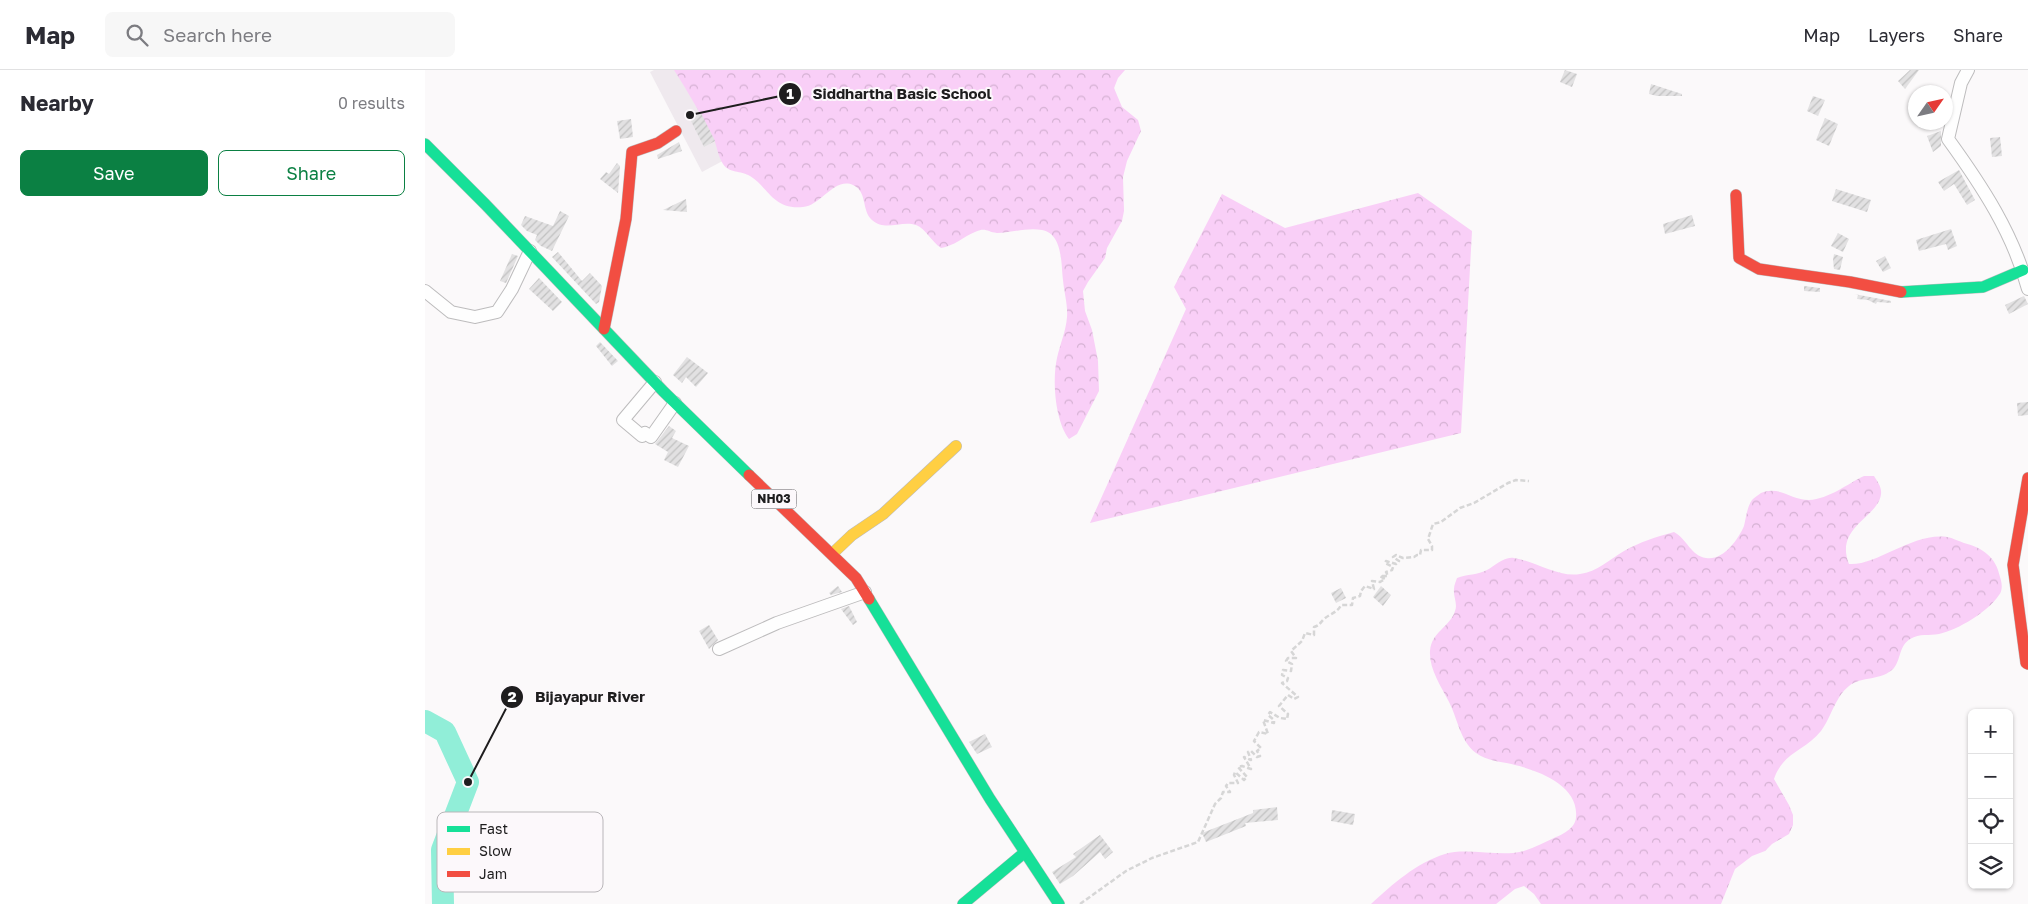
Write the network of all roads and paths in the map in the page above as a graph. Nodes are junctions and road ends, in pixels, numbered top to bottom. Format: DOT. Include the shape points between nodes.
graph roads {
  1 [pos="1967,70"];
  2 [pos="676,131"];
  3 [pos="425,144"];
  4 [pos="1736,195"];
  5 [pos="530,251"];
  6 [pos="2023,270"];
  7 [pos="2028,289"];
  8 [pos="425,291"];
  9 [pos="604,329"];
  10 [pos="655,382"];
  11 [pos="675,403"];
  12 [pos="956,446"];
  13 [pos="2028,478"];
  14 [pos="1529,481"];
  15 [pos="832,554"];
  16 [pos="865,592"];
  17 [pos="719,649"];
  18 [pos="2028,664"];
  19 [pos="1025,854"];
  20 [pos="963,904"];
  21 [pos="1059,904"];
  22 [pos="1080,904"];
  1 -- 6 [label="street" via="1948,139 2003,223"];
  2 -- 9 [label="street" via="658,143 632,152 626,220"];
  3 -- 5 [label="street, NH03"];
  4 -- 6 [label="street" via="1739,258 1759,269 1901,292 1983,287"];
  5 -- 8 [label="street" via="497,312 475,317 451,312"];
  5 -- 9 [label="street, NH03"];
  6 -- 7 [label="street"];
  9 -- 10 [label="street, NH03"];
  10 -- 11 [label="street, NH03"];
  10 -- 11 [label="street" via="623,420 642,436 645,433 651,437"];
  11 -- 15 [label="street, NH03"];
  12 -- 15 [label="street" via="883,514 852,535"];
  13 -- 18 [label="street" via="2013,565"];
  14 -- 22 [label="path" via="1508,482 1433,524 1428,539 1432,550 1421,550 1420,555 1414,557 1396,555 1393,557 1399,561 1396,564 1386,561 1392,570 1386,572 1388,576 1379,576 1385,580 1372,581 1374,590 1365,586 1360,596 1353,598 1352,605 1341,604 1339,610 1314,627 1314,635 1305,633 1302,641 1291,650 1296,658 1285,661 1292,664 1291,671 1283,670 1282,675 1288,678 1282,683 1298,697 1294,699 1288,695 1279,706 1288,714 1287,719 1270,712 1268,715 1274,723 1263,720 1268,734 1259,732 1254,741 1261,748 1257,751 1260,756 1251,751 1251,760 1243,757 1251,769 1238,767 1247,777 1244,780 1235,772 1238,782 1226,786 1230,792 1223,792 1215,804 1198,842 1126,871"];
  15 -- 16 [label="street, NH03"];
  16 -- 17 [label="street" via="777,623"];
  16 -- 19 [label="street, NH03"];
  19 -- 20 [label="street"];
  19 -- 21 [label="street, NH03"];
}
